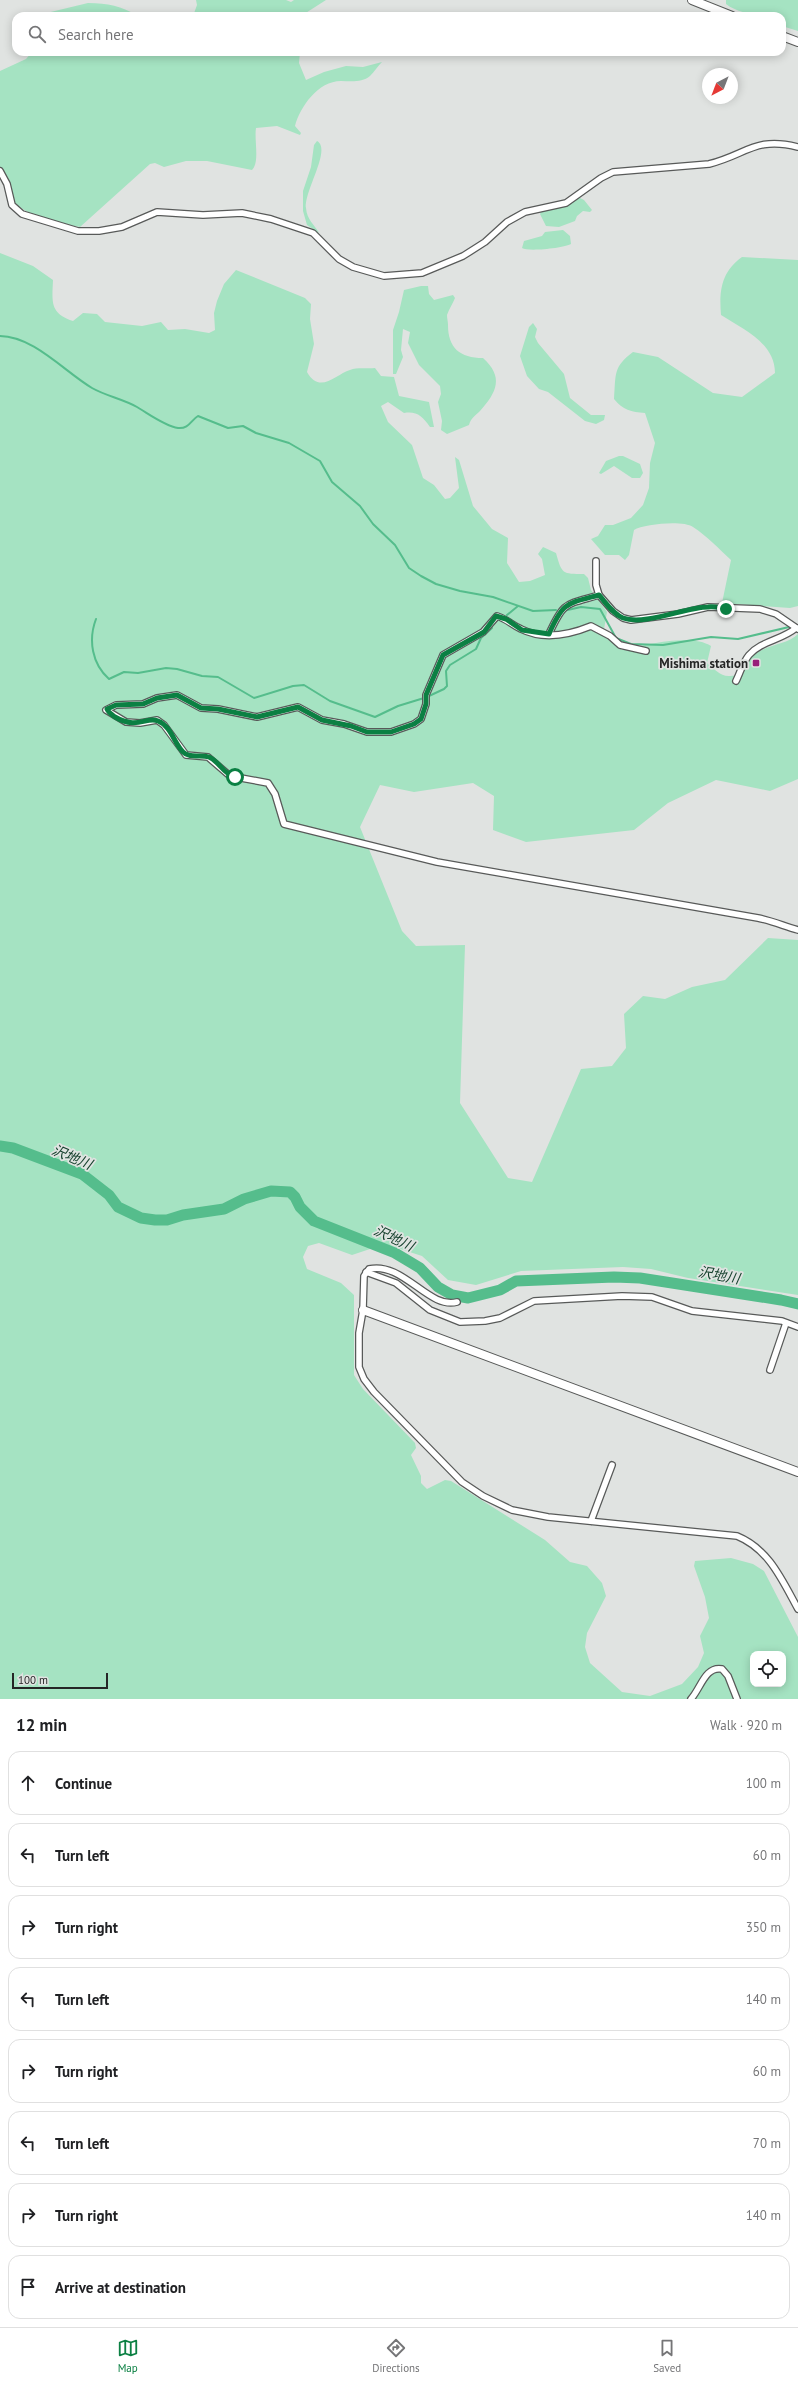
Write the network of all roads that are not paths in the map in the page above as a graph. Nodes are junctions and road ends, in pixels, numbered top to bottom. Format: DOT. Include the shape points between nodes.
graph roads {
  1 [pos="692,0"];
  2 [pos="722,12"];
  3 [pos="786,38"];
  4 [pos="798,42"];
  5 [pos="798,147"];
  6 [pos="0,171"];
  7 [pos="596,561"];
  8 [pos="599,595"];
  9 [pos="797,628"];
  10 [pos="549,634"];
  11 [pos="646,651"];
  12 [pos="736,681"];
  13 [pos="798,930"];
  14 [pos="366,1272"];
  15 [pos="457,1302"];
  16 [pos="363,1310"];
  17 [pos="786,1323"];
  18 [pos="798,1327"];
  19 [pos="770,1370"];
  20 [pos="612,1465"];
  21 [pos="798,1472"];
  22 [pos="591,1521"];
  23 [pos="798,1609"];
  24 [pos="691,1699"];
  25 [pos="737,1699"];
  1 -- 2 [label="street"];
  3 -- 4 [label="street"];
  5 -- 6 [label="street" via="771,142 709,164 613,172 566,204 525,212 507,222 485,242 463,256 422,273 384,276 353,267 339,259 313,233 271,219 242,213 203,215 157,212 122,227 78,231 22,214 12,205 7,184"];
  7 -- 8 [label="street" via="596,585"];
  8 -- 9 [label="street" via="622,618 631,620 708,607 768,610"];
  8 -- 10 [label="street" via="566,605 559,612"];
  9 -- 12 [label="street" via="748,656"];
  10 -- 11 [label="street" via="566,635 591,626 610,636 620,645"];
  10 -- 13 [label="street" via="522,630 506,619 496,616 484,632 445,652 426,695 421,719 391,732 367,732 322,720 298,707 257,717 201,708 177,695 157,698 143,704 116,705 106,710 133,724 157,720 164,725 186,754 208,757 230,776 268,783 275,794 284,824 437,862 758,918"];
  14 -- 15 [label="street" via="373,1268 398,1274 442,1302"];
  14 -- 16 [label="street"];
  14 -- 17 [label="street" via="396,1282 430,1310 460,1322 486,1322 534,1301 622,1296 652,1297 692,1311"];
  16 -- 21 [label="street"];
  16 -- 22 [label="street" via="359,1333 359,1368 364,1379 462,1482 512,1510"];
  17 -- 18 [label="street"];
  17 -- 19 [label="street"];
  20 -- 22 [label="street"];
  22 -- 23 [label="street" via="726,1534 748,1540 769,1559"];
  24 -- 25 [label="street" via="705,1676 716,1668 722,1669 728,1676"];
}
